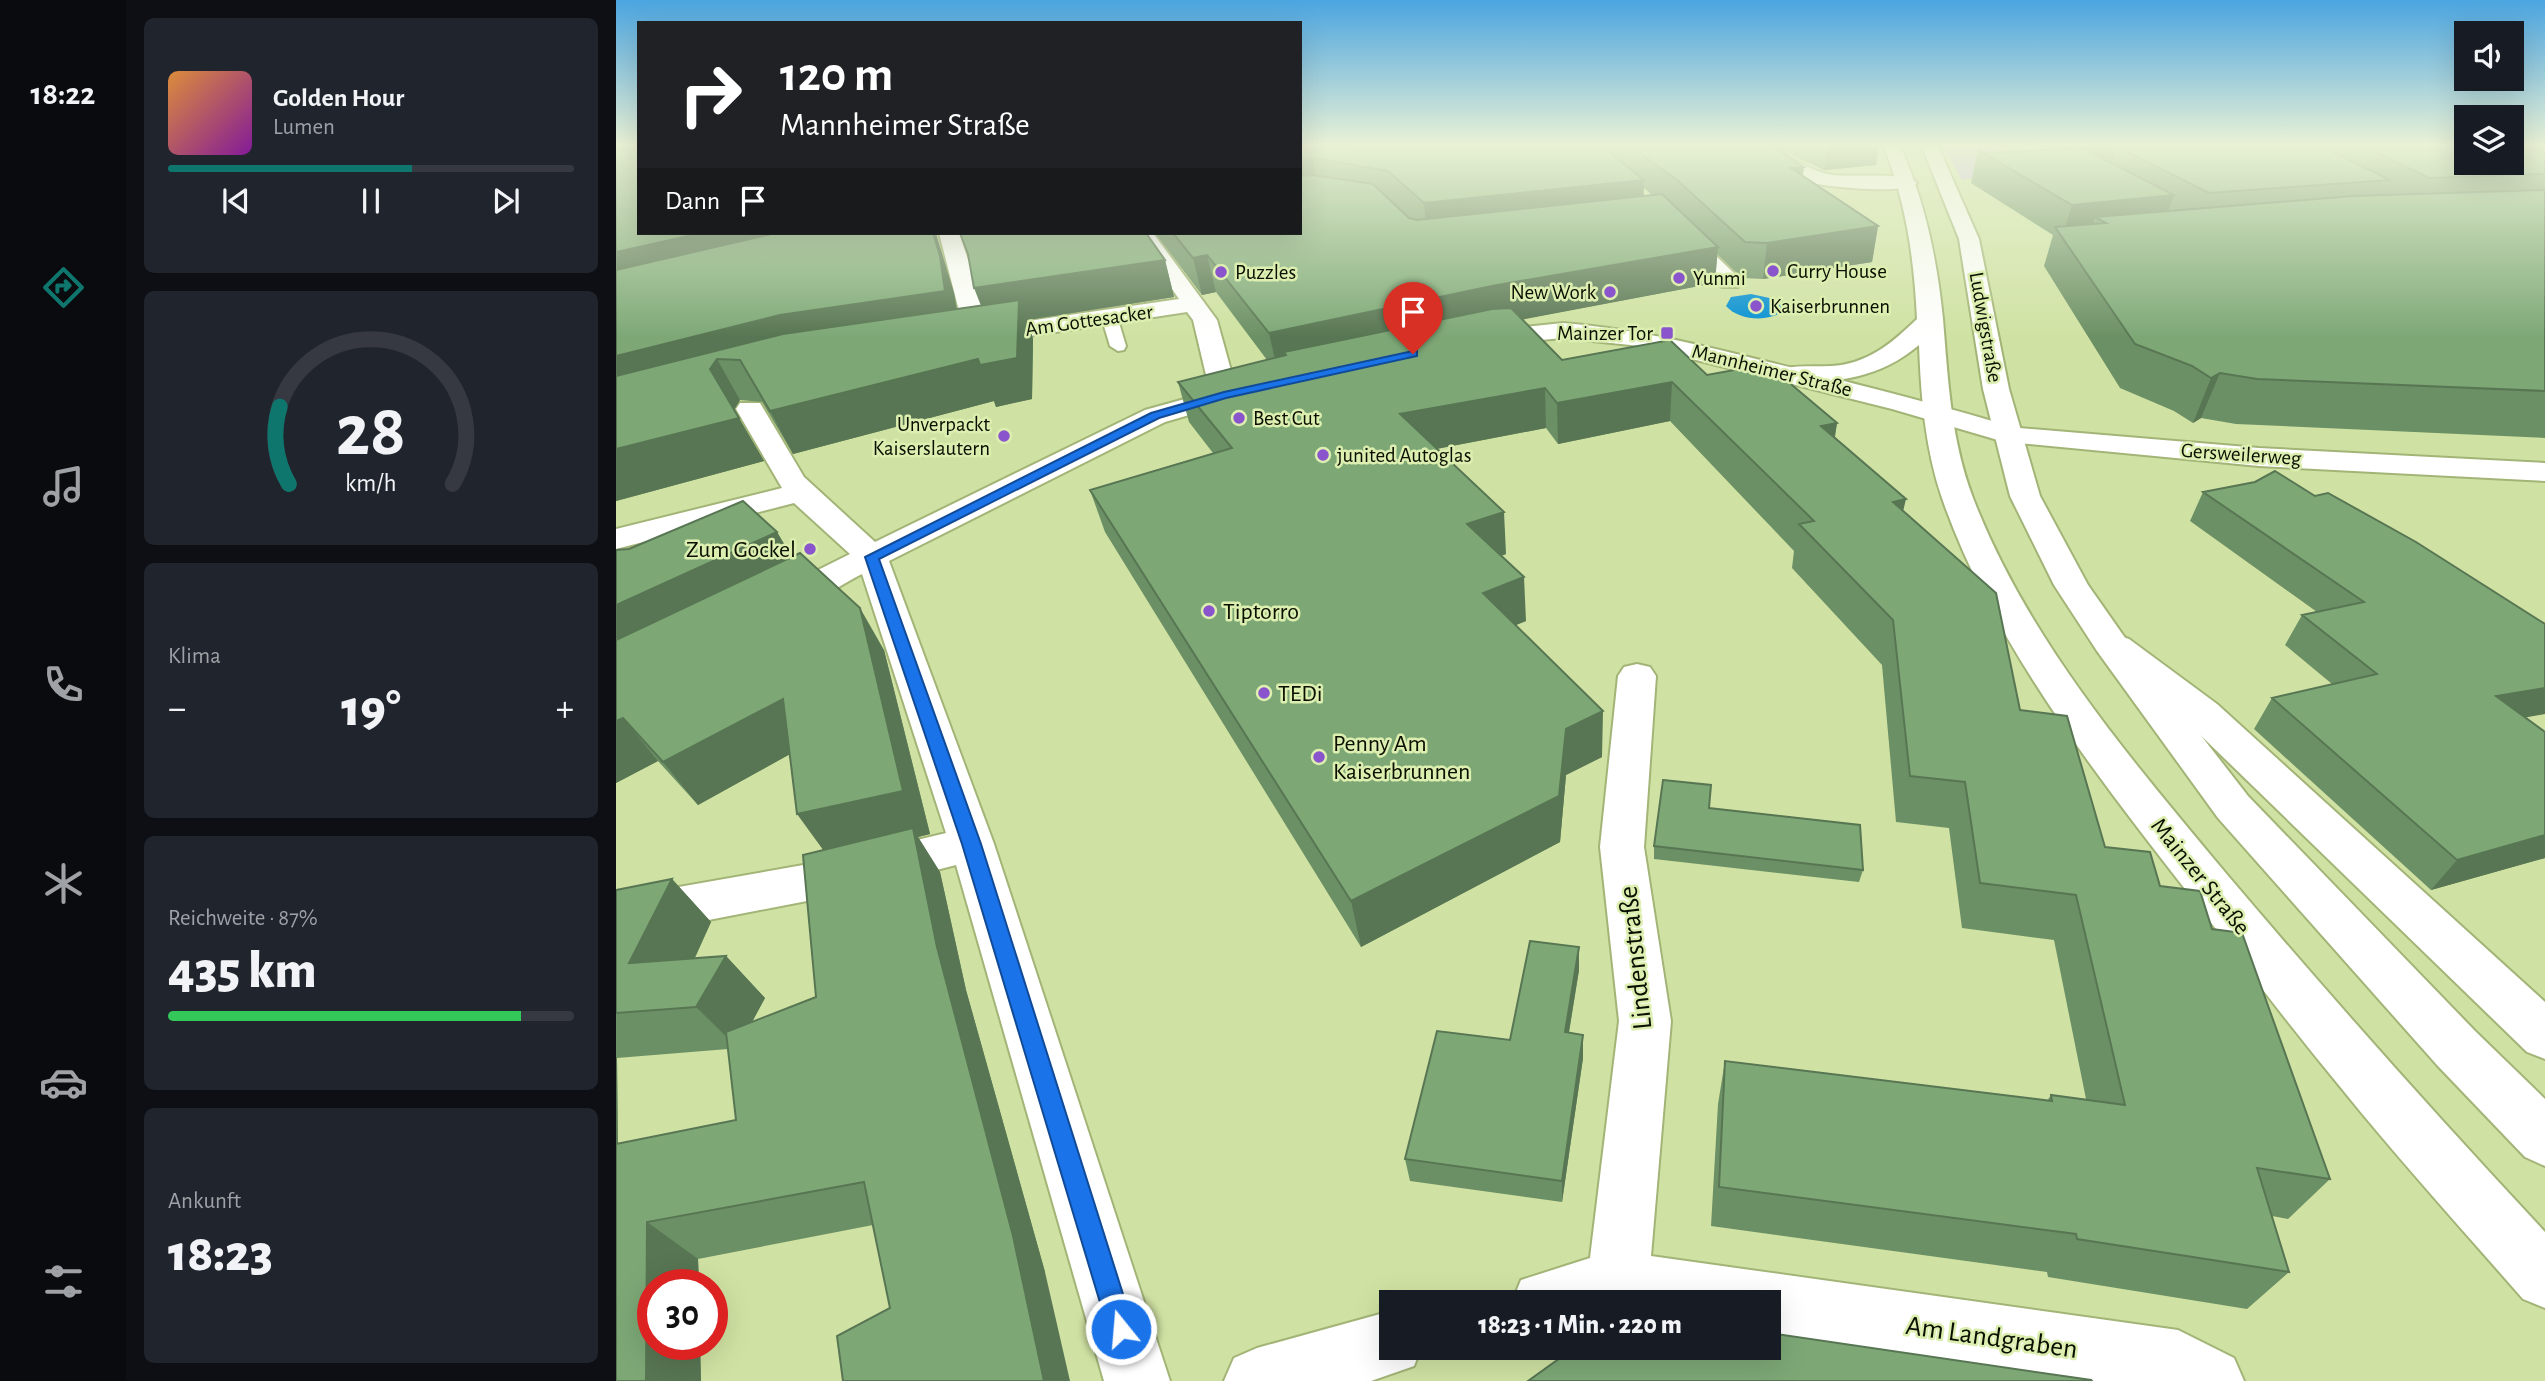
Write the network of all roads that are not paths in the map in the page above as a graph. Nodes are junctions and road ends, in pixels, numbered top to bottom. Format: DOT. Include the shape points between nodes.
graph roads {
  1 [pos="1913,208"];
  2 [pos="1956,208"];
  3 [pos="1666,219"];
  4 [pos="950,235"];
  5 [pos="1144,235"];
  6 [pos="1730,282"];
  7 [pos="1193,304"];
  8 [pos="1108,316"];
  9 [pos="1931,320"];
  10 [pos="1531,333"];
  11 [pos="976,337"];
  12 [pos="950,341"];
  13 [pos="1454,345"];
  14 [pos="1118,346"];
  15 [pos="1790,375"];
  16 [pos="1264,386"];
  17 [pos="1224,395"];
  18 [pos="750,409"];
  19 [pos="1937,417"];
  20 [pos="2008,435"];
  21 [pos="2545,472"];
  22 [pos="800,492"];
  23 [pos="616,539"];
  24 [pos="872,557"];
  25 [pos="759,612"];
  26 [pos="2110,643"];
  27 [pos="1637,676"];
  28 [pos="972,844"];
  29 [pos="616,918"];
  30 [pos="2545,1035"];
  31 [pos="2545,1138"];
  32 [pos="2545,1277"];
  33 [pos="1618,1282"];
  34 [pos="1588,1290"];
  35 [pos="1673,1290"];
  36 [pos="1781,1306"];
  37 [pos="1379,1346"];
  38 [pos="1137,1381"];
  39 [pos="1257,1381"];
  40 [pos="2211,1381"];
  1 -- 9 [label="street"];
  2 -- 20 [label="street, Ludwigstraße" via="1969,239"];
  3 -- 6 [label="street"];
  4 -- 11 [label="street" via="968,292"];
  5 -- 7 [label="street"];
  7 -- 8 [label="street, Am Gottesacker"];
  7 -- 17 [label="street" via="1205,320"];
  8 -- 11 [label="street, Am Gottesacker"];
  8 -- 14 [label="lane"];
  9 -- 15 [label="street" via="1898,353 1867,370"];
  9 -- 19 [label="street"];
  10 -- 13 [label="street, Mannheimer Straße"];
  10 -- 15 [label="street, Mannheimer Straße" via="1584,331 1629,336"];
  10 -- 19 [label="street, Mannheimer Straße" via="1854,408"];
  11 -- 12 [label="street, Am Gottesacker"];
  15 -- 19 [label="street, Mannheimer Straße"];
  16 -- 17 [label="street"];
  17 -- 24 [label="street" via="1155,416"];
  18 -- 22 [label="street"];
  19 -- 20 [label="street, Gersweilerweg"];
  19 -- 32 [label="street, Mainzer Straße" via="1957,497 1999,592 2056,685 2144,806 2358,1069"];
  20 -- 21 [label="street, Gersweilerweg" via="2246,456"];
  20 -- 26 [label="street" via="2025,496 2071,585"];
  22 -- 23 [label="street"];
  22 -- 24 [label="street"];
  24 -- 25 [label="street"];
  24 -- 28 [label="street"];
  26 -- 30 [label="street" via="2203,714"];
  26 -- 31 [label="street" via="2233,807"];
  27 -- 33 [label="street, Lindenstraße" via="1622,847 1645,1021"];
  28 -- 29 [label="street" via="843,876"];
  28 -- 38 [label="street"];
  33 -- 34 [label="street"];
  33 -- 35 [label="street"];
  36 -- 40 [label="street, Am Landgraben" via="2178,1363"];
  37 -- 39 [label="street"];
}
